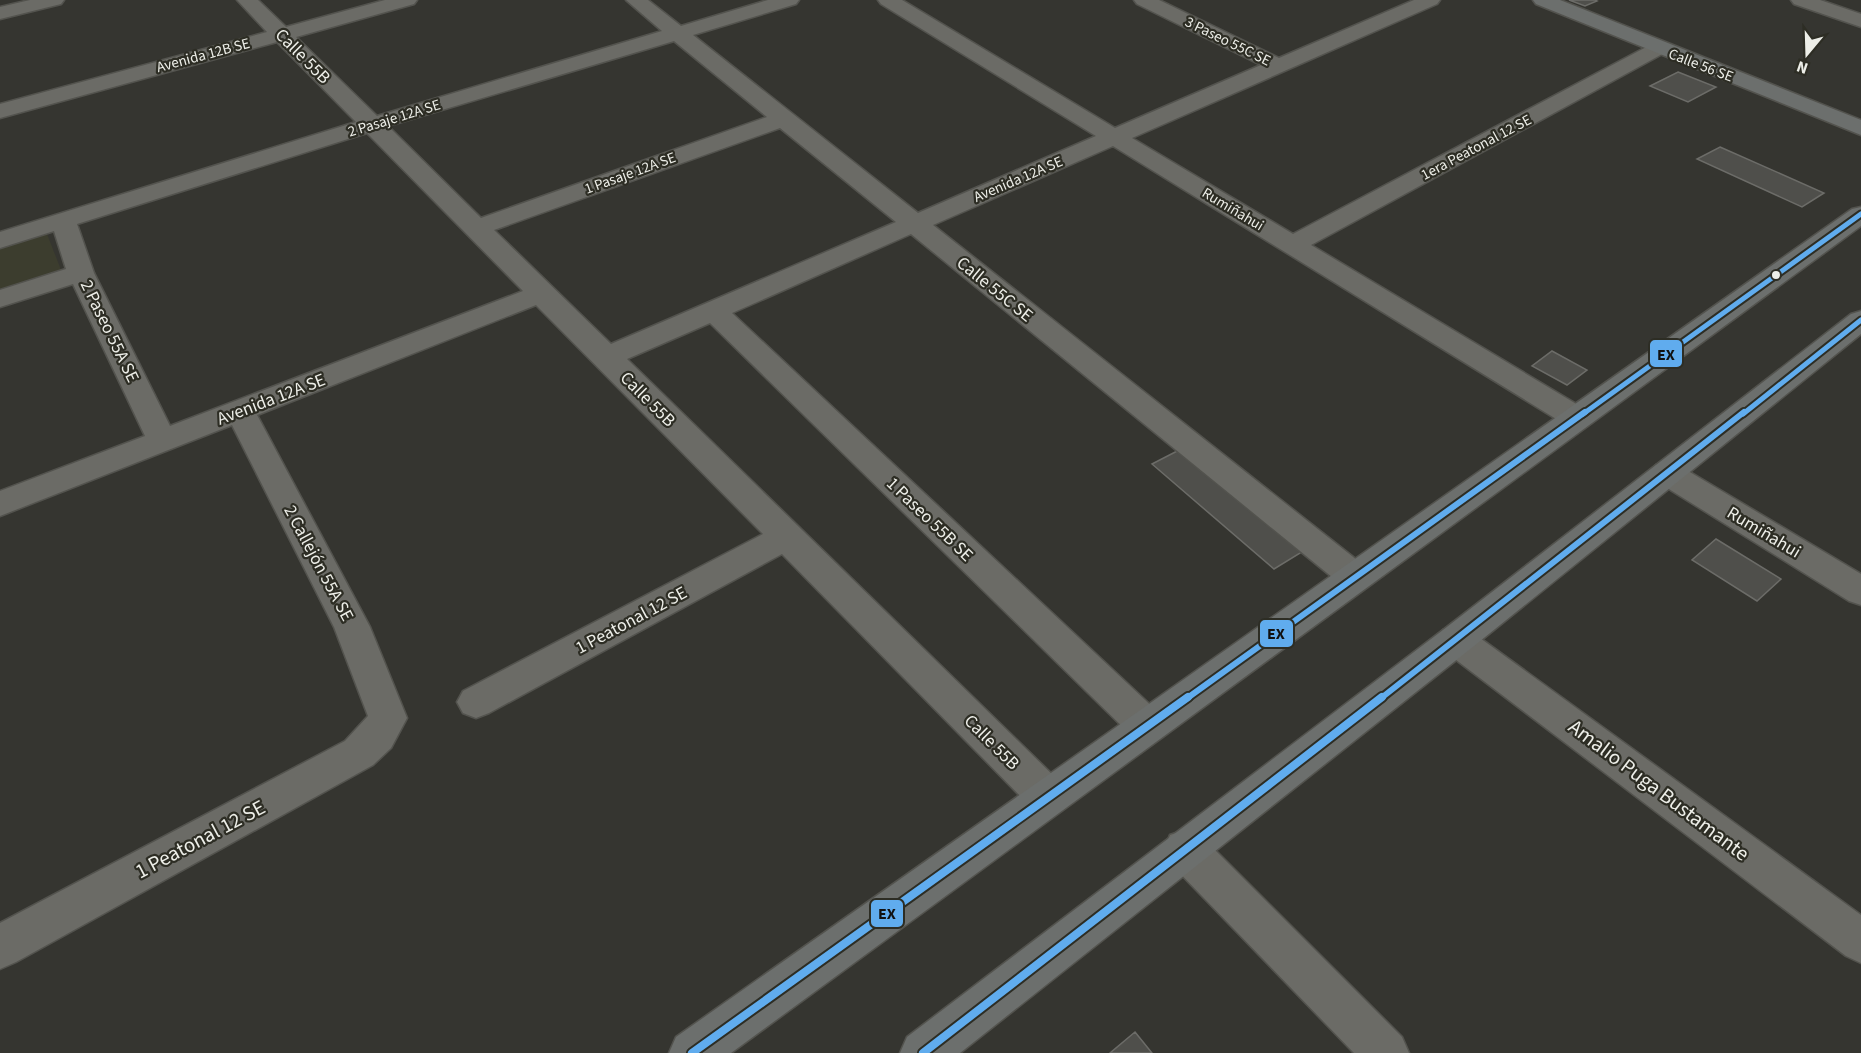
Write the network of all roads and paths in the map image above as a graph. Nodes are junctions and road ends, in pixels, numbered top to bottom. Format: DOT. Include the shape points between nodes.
graph roads {
  1 [pos="54,0"];
  2 [pos="247,0"];
  3 [pos="323,0"];
  4 [pos="407,0"];
  5 [pos="636,0"];
  6 [pos="789,0"];
  7 [pos="888,0"];
  8 [pos="1144,0"];
  9 [pos="1542,0"];
  10 [pos="1801,0"];
  11 [pos="1416,2"];
  12 [pos="0,13"];
  13 [pos="1861,21"];
  14 [pos="291,31"];
  15 [pos="677,33"];
  16 [pos="1659,48"];
  17 [pos="1279,66"];
  18 [pos="0,111"];
  19 [pos="783,119"];
  20 [pos="372,124"];
  21 [pos="1861,128"];
  22 [pos="1114,137"];
  23 [pos="1861,214"];
  24 [pos="63,220"];
  25 [pos="914,224"];
  26 [pos="476,228"];
  27 [pos="0,240"];
  28 [pos="1292,245"];
  29 [pos="81,273"];
  30 [pos="542,293"];
  31 [pos="0,299"];
  32 [pos="714,311"];
  33 [pos="1861,320"];
  34 [pos="606,357"];
  35 [pos="240,412"];
  36 [pos="1577,418"];
  37 [pos="162,440"];
  38 [pos="1667,472"];
  39 [pos="0,504"];
  40 [pos="786,537"];
  41 [pos="1355,577"];
  42 [pos="1861,591"];
  43 [pos="1456,640"];
  44 [pos="476,702"];
  45 [pos="388,718"];
  46 [pos="1147,726"];
  47 [pos="1048,797"];
  48 [pos="1185,849"];
  49 [pos="1861,941"];
  50 [pos="0,946"];
  51 [pos="692,1053"];
  52 [pos="923,1053"];
  53 [pos="1386,1053"];
  1 -- 12 [label="street"];
  2 -- 14 [label="street, Calle 55B"];
  3 -- 14 [label="street"];
  4 -- 14 [label="street, Avenida 12B SE"];
  5 -- 15 [label="street, Calle 55C SE"];
  6 -- 15 [label="street, 2 Pasaje 12A SE"];
  7 -- 22 [label="street, Rumiñahui"];
  8 -- 17 [label="street, 3 Paseo 55C SE"];
  9 -- 16 [label="main road, Calle 56 SE"];
  10 -- 13 [label="street"];
  11 -- 17 [label="street, Avenida 12A SE"];
  14 -- 18 [label="street, Avenida 12B SE"];
  14 -- 20 [label="street, Calle 55B"];
  15 -- 19 [label="street, Calle 55C SE"];
  15 -- 20 [label="street, 2 Pasaje 12A SE"];
  16 -- 21 [label="main road, Calle 56 SE"];
  16 -- 28 [label="street, 1era Peatonal 12 SE"];
  17 -- 22 [label="street, Avenida 12A SE"];
  19 -- 25 [label="street, Calle 55C SE"];
  19 -- 26 [label="street, 1 Pasaje 12A SE"];
  20 -- 24 [label="street, 2 Pasaje 12A SE"];
  20 -- 26 [label="street, Calle 55B"];
  22 -- 25 [label="street, Avenida 12A SE"];
  22 -- 28 [label="street, Rumiñahui"];
  23 -- 36 [label="main road"];
  24 -- 27 [label="street, 2 Pasaje 12A SE"];
  24 -- 29 [label="street, 2 Paseo 55A SE"];
  25 -- 32 [label="street, Avenida 12A SE"];
  25 -- 41 [label="street, Calle 55C SE"];
  26 -- 30 [label="street, Calle 55B"];
  28 -- 36 [label="street, Rumiñahui"];
  29 -- 31 [label="street"];
  29 -- 37 [label="street, 2 Paseo 55A SE"];
  30 -- 34 [label="street, Calle 55B"];
  30 -- 35 [label="street, Avenida 12A SE"];
  32 -- 34 [label="street, Avenida 12A SE"];
  32 -- 46 [label="street, 1 Paseo 55B SE"];
  33 -- 38 [label="main road"];
  34 -- 40 [label="street, Calle 55B"];
  35 -- 37 [label="street, Avenida 12A SE"];
  35 -- 45 [label="street, 2 Callejón 55A SE" via="352,627"];
  36 -- 41 [label="main road"];
  37 -- 39 [label="street, Avenida 12A SE"];
  38 -- 42 [label="street, Rumiñahui"];
  38 -- 43 [label="main road"];
  40 -- 44 [label="street, 1 Peatonal 12 SE"];
  40 -- 47 [label="street, Calle 55B"];
  41 -- 46 [label="main road"];
  43 -- 48 [label="main road"];
  43 -- 49 [label="street, Amalio Puga Bustamante"];
  45 -- 50 [label="street, 1 Peatonal 12 SE" via="377,736 359,753"];
  46 -- 47 [label="main road"];
  47 -- 51 [label="main road"];
  48 -- 52 [label="main road"];
  48 -- 53 [label="street"];
}
